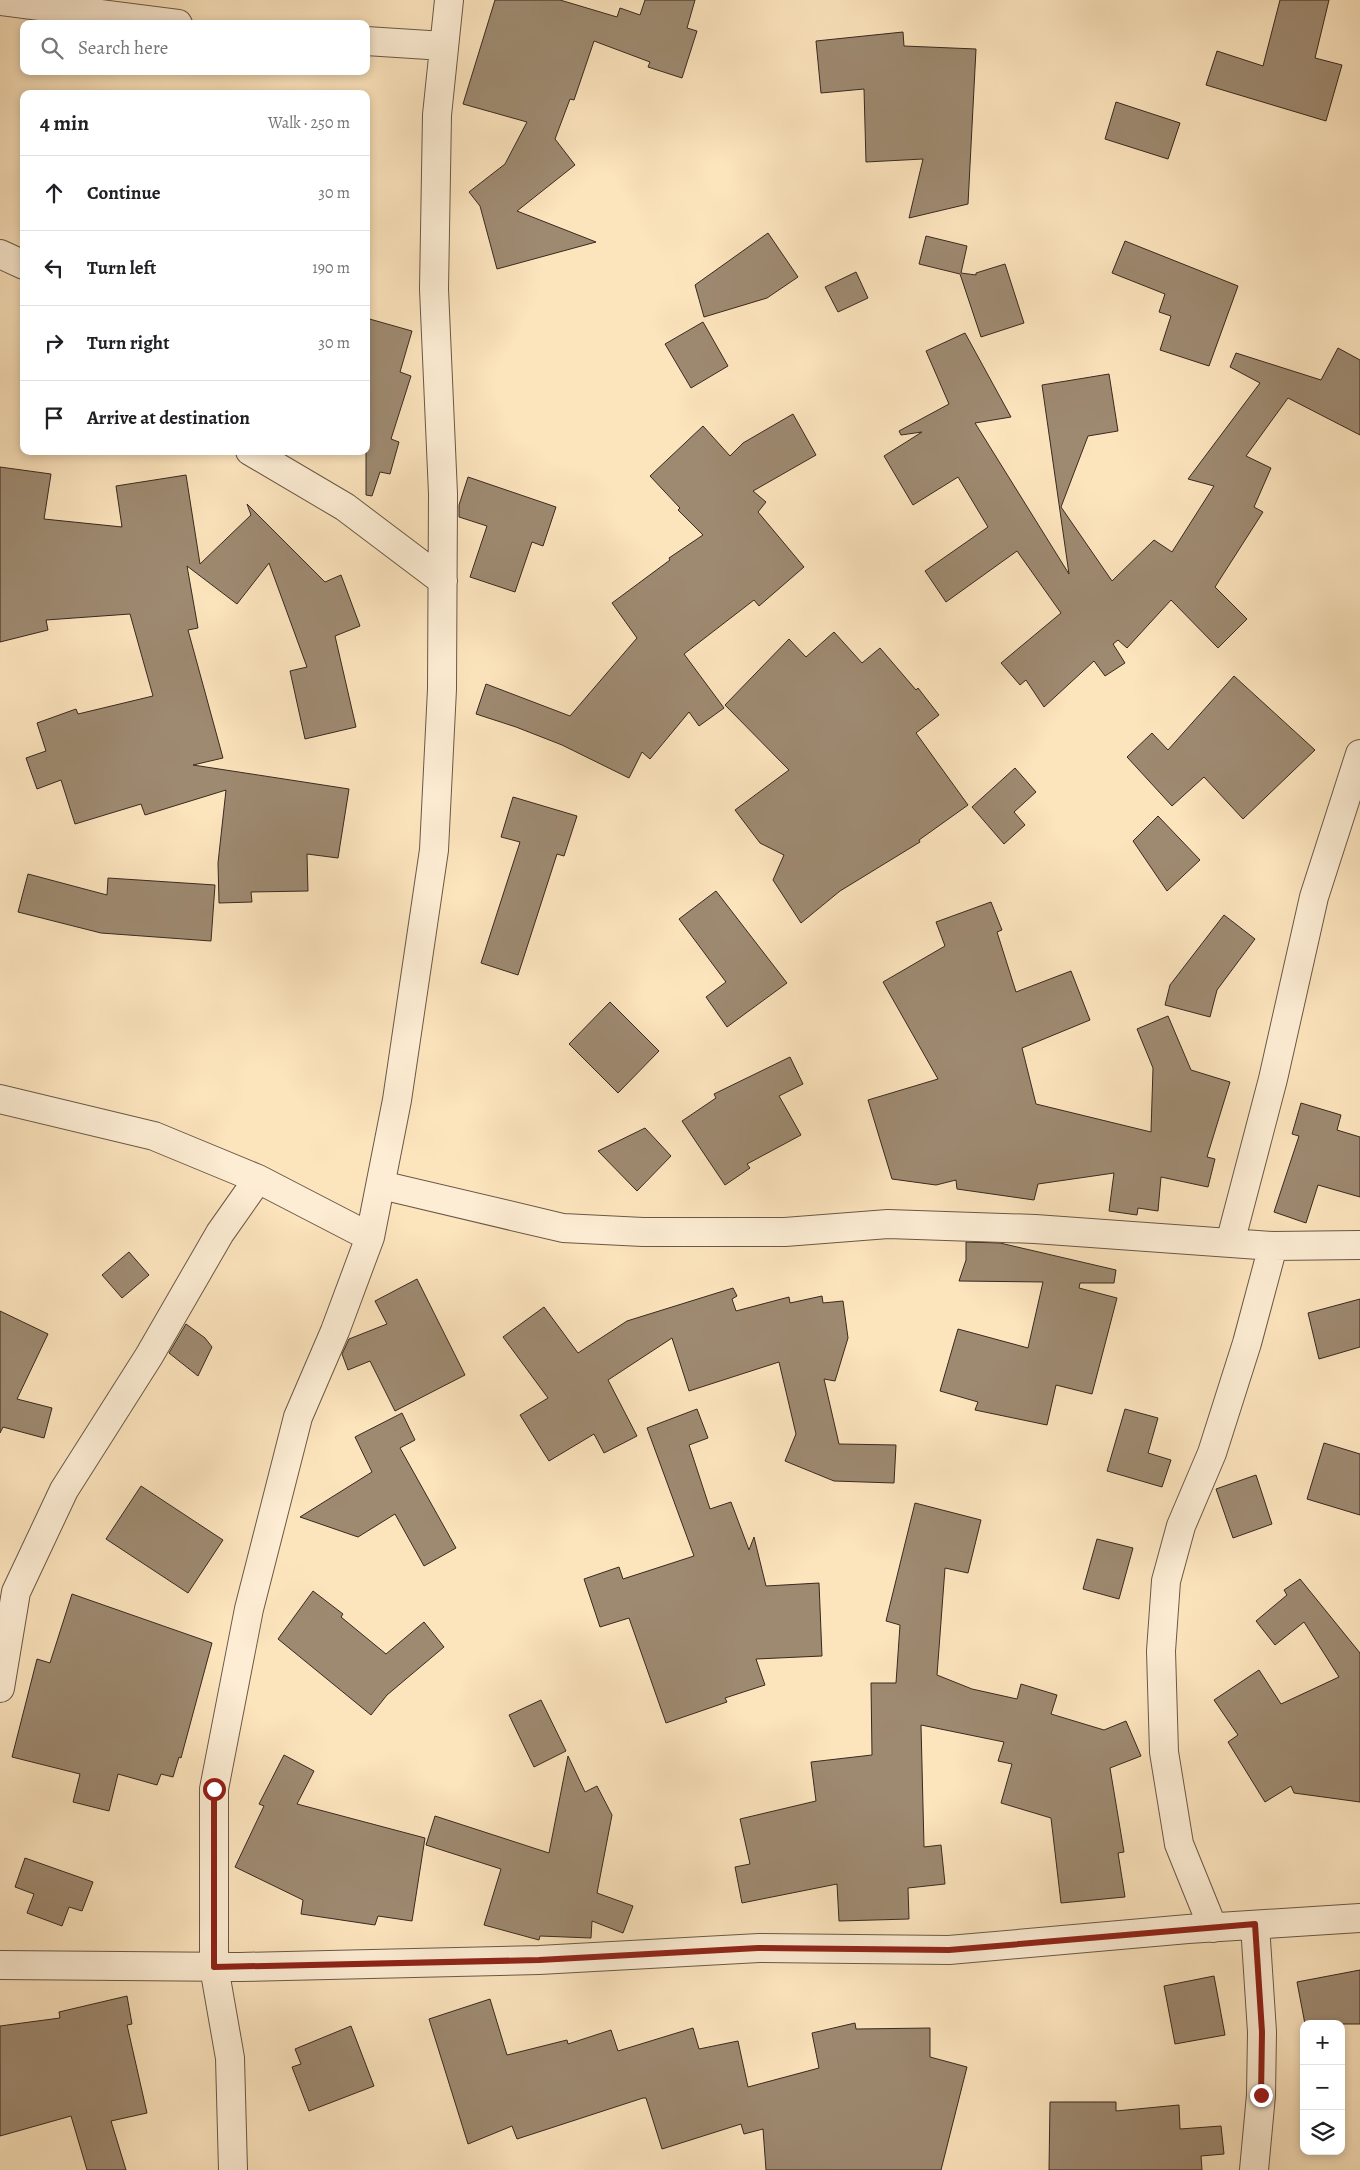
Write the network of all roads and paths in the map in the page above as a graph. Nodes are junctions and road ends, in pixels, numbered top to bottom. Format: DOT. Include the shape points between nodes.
graph roads {
  1 [pos="449,0"];
  2 [pos="0,2"];
  3 [pos="146,20"];
  4 [pos="370,41"];
  5 [pos="444,46"];
  6 [pos="0,254"];
  7 [pos="20,264"];
  8 [pos="257,455"];
  9 [pos="443,581"];
  10 [pos="1360,754"];
  11 [pos="0,1099"];
  12 [pos="258,1179"];
  13 [pos="381,1184"];
  14 [pos="370,1237"];
  15 [pos="1230,1243"];
  16 [pos="1360,1245"];
  17 [pos="1273,1246"];
  18 [pos="0,1688"];
  19 [pos="1360,1918"];
  20 [pos="1255,1924"];
  21 [pos="1213,1928"];
  22 [pos="0,1964"];
  23 [pos="214,1967"];
  24 [pos="233,2170"];
  25 [pos="1254,2170"];
  1 -- 5 [label="street"];
  2 -- 3 [label="street"];
  4 -- 5 [label="street"];
  5 -- 9 [label="street" via="437,115 434,289 443,494"];
  6 -- 7 [label="street"];
  8 -- 9 [label="street" via="345,508"];
  9 -- 13 [label="street" via="442,689 434,850 397,1100"];
  10 -- 15 [label="street" via="1314,896 1273,1079"];
  11 -- 12 [label="street" via="154,1136"];
  12 -- 14 [label="street"];
  12 -- 18 [label="street" via="220,1233 150,1356 64,1490 16,1592"];
  13 -- 14 [label="street"];
  13 -- 15 [label="street" via="563,1228 643,1232 785,1232 888,1224 1035,1229"];
  14 -- 23 [label="street" via="298,1417 250,1610 214,1789"];
  15 -- 17 [label="street"];
  16 -- 17 [label="street"];
  17 -- 21 [label="street" via="1212,1453 1181,1526 1166,1581 1161,1651 1164,1752 1179,1844"];
  19 -- 20 [label="street"];
  20 -- 21 [label="street"];
  20 -- 25 [label="street" via="1262,2032 1261,2095"];
  21 -- 23 [label="street" via="949,1950 758,1948 539,1960"];
  22 -- 23 [label="street"];
  23 -- 24 [label="street" via="230,2058"];
}
